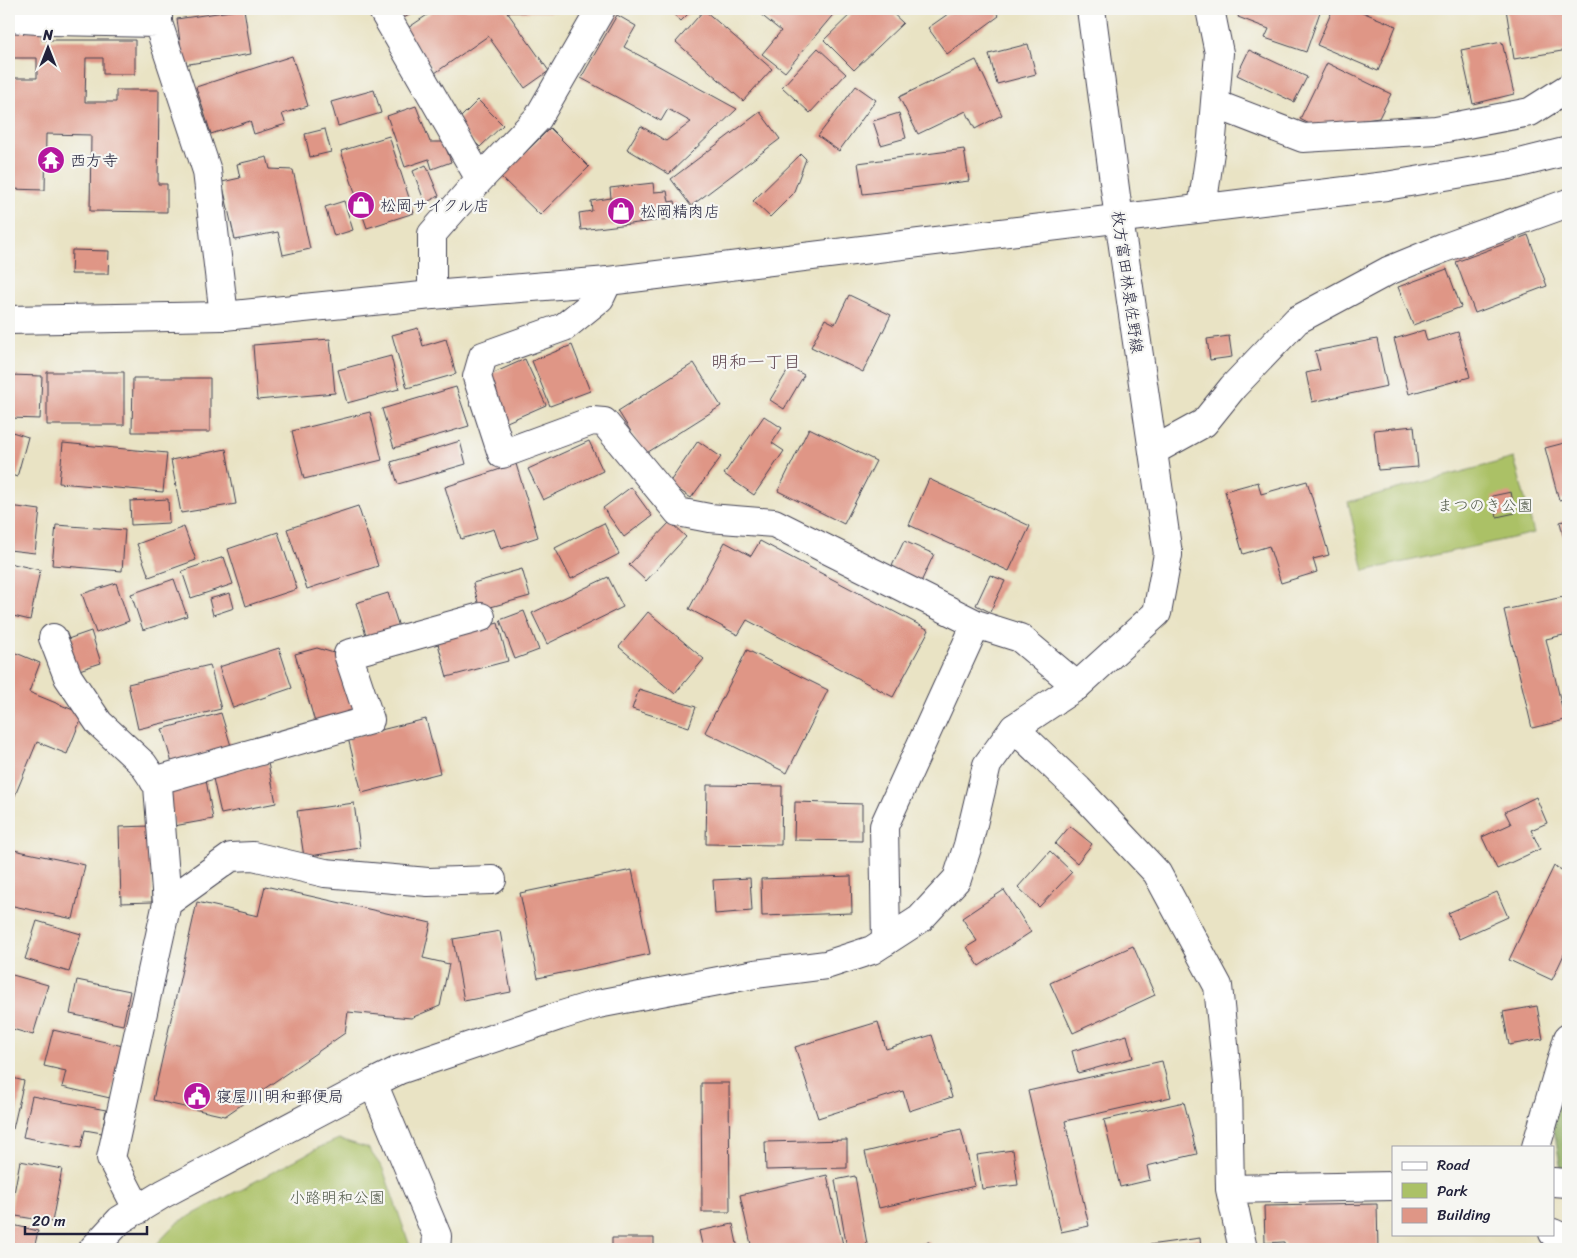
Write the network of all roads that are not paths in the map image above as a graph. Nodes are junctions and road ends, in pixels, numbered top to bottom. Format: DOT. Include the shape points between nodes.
graph roads {
  1 [pos="382,9"];
  2 [pos="602,9"];
  3 [pos="1091,9"];
  4 [pos="1210,9"];
  5 [pos="158,16"];
  6 [pos="9,18"];
  7 [pos="1568,88"];
  8 [pos="1215,104"];
  9 [pos="1568,151"];
  10 [pos="480,179"];
  11 [pos="1568,203"];
  12 [pos="1202,208"];
  13 [pos="1119,220"];
  14 [pos="608,281"];
  15 [pos="432,295"];
  16 [pos="224,316"];
  17 [pos="9,320"];
  18 [pos="1153,452"];
  19 [pos="481,617"];
  20 [pos="976,624"];
  21 [pos="53,638"];
  22 [pos="1077,686"];
  23 [pos="1014,728"];
  24 [pos="154,781"];
  25 [pos="492,880"];
  26 [pos="167,903"];
  27 [pos="886,941"];
  28 [pos="1568,1038"];
  29 [pos="373,1083"];
  30 [pos="1536,1146"];
  31 [pos="1554,1182"];
  32 [pos="1568,1183"];
  33 [pos="1392,1186"];
  34 [pos="1230,1189"];
  35 [pos="138,1210"];
  36 [pos="1554,1233"];
  37 [pos="1568,1240"];
  38 [pos="93,1249"];
  39 [pos="436,1249"];
  40 [pos="1243,1249"];
  1 -- 10 [label="street"];
  2 -- 10 [label="street" via="538,118"];
  3 -- 13 [label="street, 枚方富田林泉佐野線"];
  4 -- 8 [label="street" via="1219,53"];
  5 -- 6 [label="street" via="53,21"];
  5 -- 16 [label="street" via="207,171"];
  7 -- 8 [label="street" via="1530,112 1436,130 1303,138"];
  8 -- 12 [label="street"];
  9 -- 12 [label="street" via="1516,164 1386,186"];
  10 -- 15 [label="street" via="432,234"];
  11 -- 18 [label="street" via="1388,271 1297,320 1233,387 1204,423"];
  12 -- 13 [label="street"];
  13 -- 14 [label="street"];
  13 -- 18 [label="street, 枚方富田林泉佐野線"];
  14 -- 15 [label="street"];
  14 -- 20 [label="street" via="600,298 564,327 483,356 477,377 502,454 592,421 604,422 678,512 774,523"];
  15 -- 16 [label="street"];
  16 -- 17 [label="street"];
  18 -- 22 [label="street, 枚方富田林泉佐野線" via="1168,554 1157,613"];
  19 -- 24 [label="street" via="348,654 370,720"];
  20 -- 22 [label="street" via="1020,638"];
  20 -- 27 [label="street" via="884,826"];
  21 -- 24 [label="street" via="68,677 98,723 143,764"];
  22 -- 23 [label="street, 枚方富田林泉佐野線"];
  23 -- 27 [label="street" via="987,765 957,879 920,919"];
  23 -- 34 [label="street" via="1078,789 1157,873 1218,986 1228,1084"];
  24 -- 26 [label="street" via="158,786"];
  25 -- 26 [label="street" via="428,882 381,878 325,873 253,856 231,857"];
  26 -- 35 [label="street" via="111,1158"];
  27 -- 29 [label="street" via="872,950 826,965 755,974 598,1004 400,1070"];
  28 -- 30 [label="street"];
  29 -- 35 [label="street"];
  29 -- 39 [label="street" via="437,1236"];
  31 -- 32 [label="street"];
  33 -- 34 [label="street"];
  34 -- 40 [label="street"];
  35 -- 38 [label="street" via="120,1220"];
  36 -- 37 [label="street"];
}
